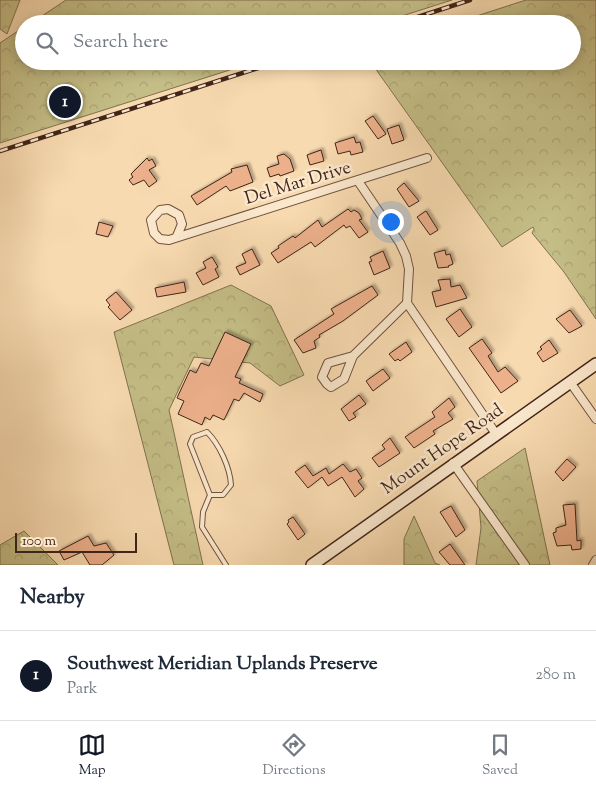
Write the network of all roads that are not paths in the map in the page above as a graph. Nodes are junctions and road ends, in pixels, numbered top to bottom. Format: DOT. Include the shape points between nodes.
graph roads {
  1 [pos="426,158"];
  2 [pos="358,181"];
  3 [pos="177,236"];
  4 [pos="407,303"];
  5 [pos="353,356"];
  6 [pos="596,364"];
  7 [pos="570,382"];
  8 [pos="596,419"];
  9 [pos="496,434"];
  10 [pos="453,463"];
  11 [pos="210,495"];
  12 [pos="596,560"];
  13 [pos="325,561"];
  14 [pos="226,565"];
  15 [pos="312,565"];
  16 [pos="525,565"];
  17 [pos="594,565"];
  1 -- 2 [label="street, Del Mar Drive"];
  2 -- 3 [label="street, Del Mar Drive"];
  2 -- 4 [label="street" via="406,256 410,269"];
  3 -- 3 [label="street, Del Mar Drive" via="182,224 176,212 164,209 156,213 151,220 154,233 165,240"];
  4 -- 5 [label="street"];
  4 -- 9 [label="street"];
  6 -- 7 [label="street, Mount Hope Road"];
  7 -- 8 [label="street"];
  7 -- 9 [label="street, Mount Hope Road"];
  9 -- 10 [label="street, Mount Hope Road"];
  10 -- 13 [label="street, Mount Hope Road"];
  10 -- 16 [label="street"];
  11 -- 11 [label="lane" via="223,495 231,485 215,440 206,432 193,437 190,444"];
  11 -- 14 [label="lane" via="203,512 202,527"];
  12 -- 17 [label="street"];
  13 -- 15 [label="street, Mount Hope Road"];
}
